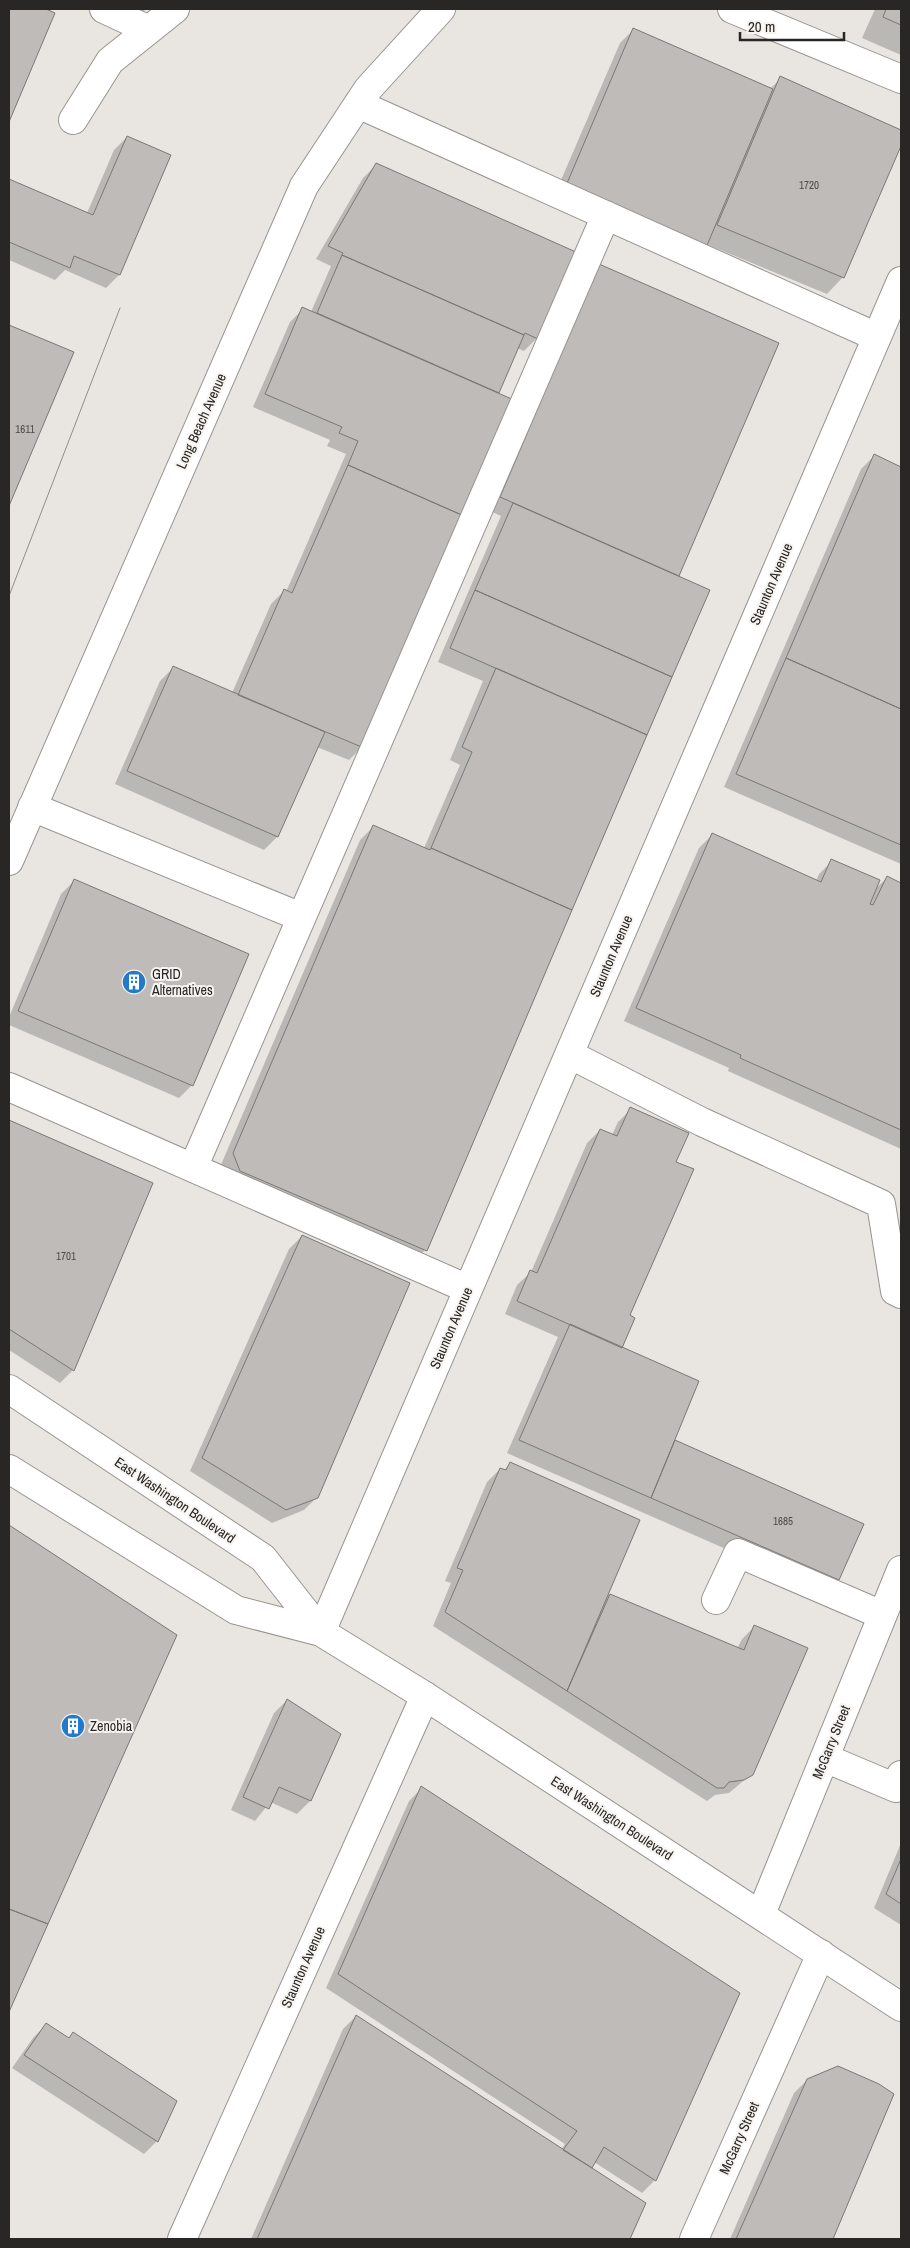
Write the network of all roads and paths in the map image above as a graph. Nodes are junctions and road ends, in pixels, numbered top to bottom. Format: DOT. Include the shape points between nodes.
graph roads {
  1 [pos="104,9"];
  2 [pos="175,9"];
  3 [pos="441,9"];
  4 [pos="732,9"];
  5 [pos="149,30"];
  6 [pos="901,79"];
  7 [pos="358,104"];
  8 [pos="73,120"];
  9 [pos="606,215"];
  10 [pos="901,280"];
  11 [pos="877,337"];
  12 [pos="32,807"];
  13 [pos="9,861"];
  14 [pos="301,917"];
  15 [pos="569,1054"];
  16 [pos="9,1086"];
  17 [pos="193,1168"];
  18 [pos="468,1289"];
  19 [pos="901,1294"];
  20 [pos="9,1389"];
  21 [pos="9,1469"];
  22 [pos="899,1583"];
  23 [pos="716,1600"];
  24 [pos="882,1615"];
  25 [pos="321,1632"];
  26 [pos="425,1696"];
  27 [pos="825,1758"];
  28 [pos="901,1776"];
  29 [pos="761,1914"];
  30 [pos="821,1954"];
  31 [pos="901,2007"];
  32 [pos="182,2239"];
  33 [pos="694,2239"];
  1 -- 5 [label="street"];
  2 -- 5 [label="street"];
  3 -- 7 [label="street, Long Beach Avenue"];
  4 -- 6 [label="street"];
  5 -- 8 [label="street" via="110,61"];
  7 -- 9 [label="street"];
  7 -- 12 [label="street, Long Beach Avenue" via="304,186"];
  9 -- 11 [label="street"];
  9 -- 14 [label="street"];
  10 -- 11 [label="street, Staunton Avenue"];
  11 -- 15 [label="street, Staunton Avenue"];
  12 -- 13 [label="street, Long Beach Avenue"];
  12 -- 14 [label="street"];
  14 -- 17 [label="street"];
  15 -- 18 [label="street, Staunton Avenue"];
  15 -- 19 [label="street" via="702,1122 881,1204 895,1291"];
  16 -- 17 [label="street"];
  17 -- 18 [label="street"];
  18 -- 25 [label="street, Staunton Avenue"];
  20 -- 25 [label="street, East Washington Boulevard" via="263,1558"];
  21 -- 25 [label="street, East Washington Boulevard" via="236,1610"];
  22 -- 24 [label="street, McGarry Street"];
  23 -- 24 [label="street" via="738,1553"];
  24 -- 27 [label="street, McGarry Street"];
  25 -- 26 [label="street, East Washington Boulevard"];
  26 -- 29 [label="street, East Washington Boulevard"];
  26 -- 32 [label="street, Staunton Avenue"];
  27 -- 28 [label="street" via="896,1788"];
  27 -- 29 [label="street, McGarry Street"];
  29 -- 30 [label="street, East Washington Boulevard"];
  30 -- 31 [label="street, East Washington Boulevard"];
  30 -- 33 [label="street, McGarry Street"];
}
